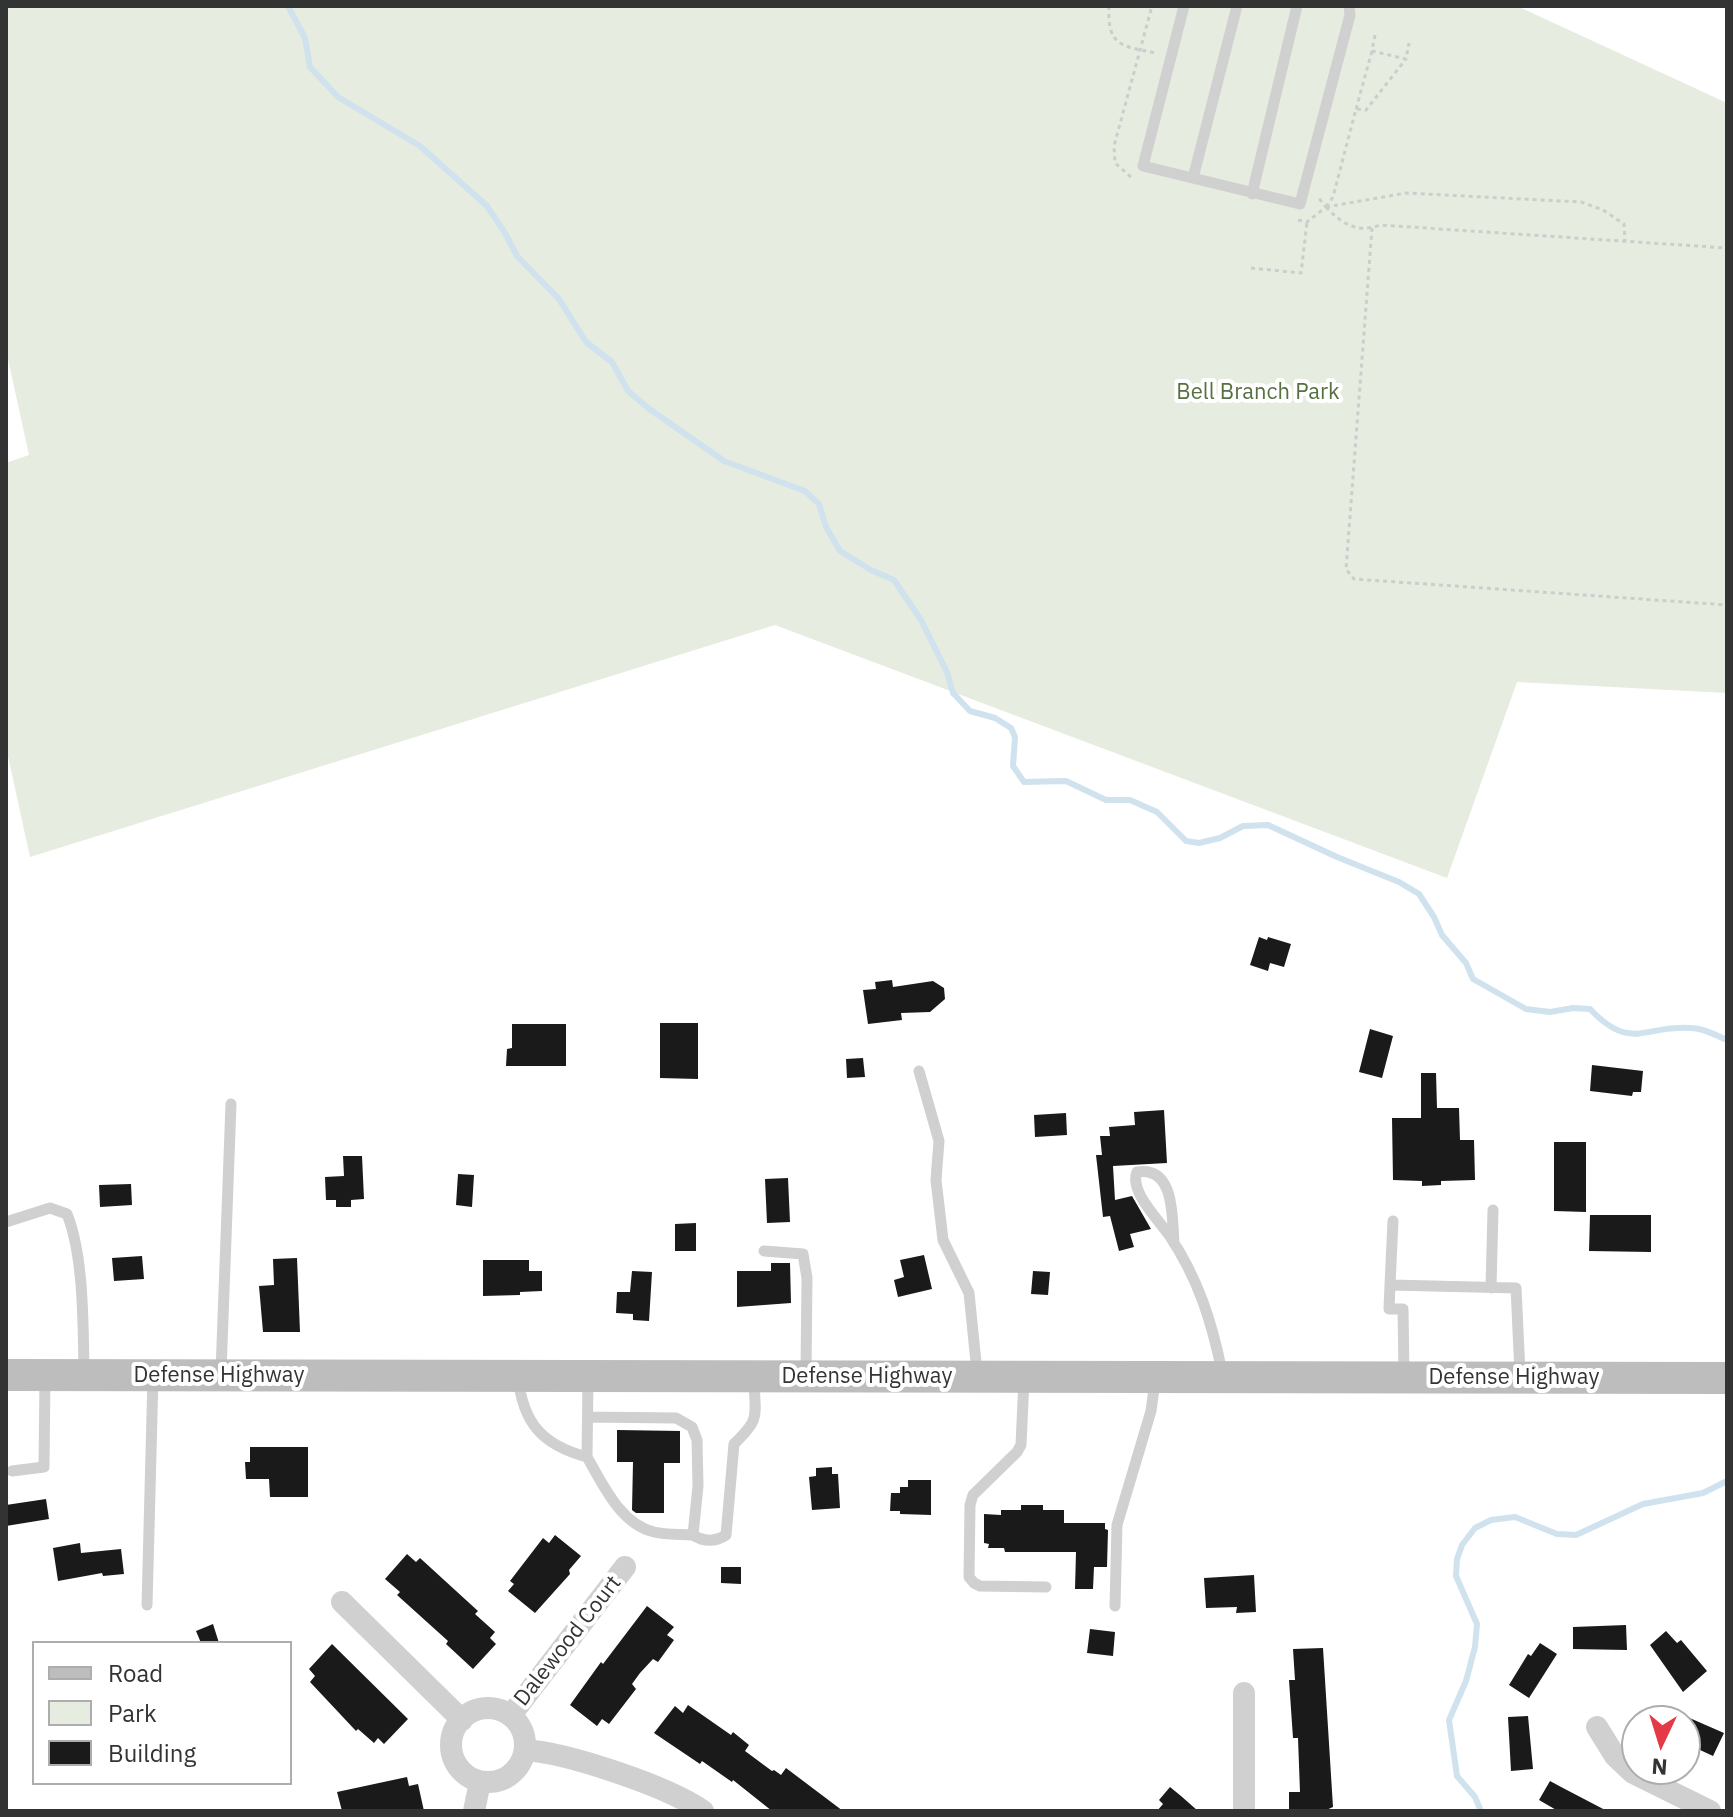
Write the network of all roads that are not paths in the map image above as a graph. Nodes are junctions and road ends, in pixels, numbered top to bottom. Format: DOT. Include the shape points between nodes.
graph roads {
  1 [pos="1184,6"];
  2 [pos="1237,6"];
  3 [pos="1297,6"];
  4 [pos="1349,6"];
  5 [pos="1193,178"];
  6 [pos="1252,194"];
  7 [pos="919,1071"];
  8 [pos="231,1104"];
  9 [pos="1493,1210"];
  10 [pos="1393,1221"];
  11 [pos="6,1222"];
  12 [pos="1174,1243"];
  13 [pos="764,1251"];
  14 [pos="1390,1285"];
  15 [pos="1491,1288"];
  16 [pos="6,1375"];
  17 [pos="45,1375"];
  18 [pos="84,1376"];
  19 [pos="153,1376"];
  20 [pos="221,1376"];
  21 [pos="518,1376"];
  22 [pos="588,1377"];
  23 [pos="754,1377"];
  24 [pos="806,1377"];
  25 [pos="978,1377"];
  26 [pos="1025,1377"];
  27 [pos="1156,1377"];
  28 [pos="1223,1377"];
  29 [pos="1404,1378"];
  30 [pos="1521,1378"];
  31 [pos="1727,1378"];
  32 [pos="588,1417"];
  33 [pos="587,1457"];
  34 [pos="12,1471"];
  35 [pos="693,1535"];
  36 [pos="625,1567"];
  37 [pos="1046,1587"];
  38 [pos="342,1602"];
  39 [pos="147,1605"];
  40 [pos="1115,1606"];
  41 [pos="1244,1693"];
  42 [pos="511,1715"];
  43 [pos="462,1720"];
  44 [pos="1597,1727"];
  45 [pos="525,1750"];
  46 [pos="480,1782"];
  47 [pos="474,1811"];
  48 [pos="703,1811"];
  49 [pos="1244,1811"];
  50 [pos="1710,1811"];
  1 -- 5 [label="lane" via="1143,166"];
  2 -- 5 [label="lane"];
  3 -- 6 [label="lane"];
  4 -- 6 [label="lane" via="1300,204"];
  5 -- 6 [label="lane"];
  7 -- 25 [label="lane" via="939,1141 936,1180 943,1240 969,1293"];
  8 -- 20 [label="lane"];
  9 -- 15 [label="lane"];
  10 -- 14 [label="lane"];
  11 -- 18 [label="lane" via="50,1208 67,1214 74,1231"];
  12 -- 12 [label="lane" via="1137,1192 1137,1172 1147,1170 1166,1185"];
  12 -- 28 [label="lane" via="1197,1280"];
  13 -- 24 [label="lane" via="803,1254"];
  14 -- 15 [label="lane"];
  14 -- 29 [label="lane" via="1389,1309 1403,1309"];
  15 -- 30 [label="lane" via="1516,1288"];
  16 -- 17 [label="main road, Defense Highway"];
  17 -- 18 [label="main road, Defense Highway"];
  17 -- 34 [label="lane" via="44,1467"];
  18 -- 19 [label="main road, Defense Highway"];
  19 -- 20 [label="main road, Defense Highway"];
  19 -- 39 [label="lane"];
  20 -- 21 [label="main road, Defense Highway"];
  21 -- 22 [label="main road, Defense Highway"];
  21 -- 33 [label="lane" via="520,1400 530,1422 550,1442"];
  22 -- 23 [label="main road, Defense Highway"];
  22 -- 32 [label="lane"];
  23 -- 24 [label="main road, Defense Highway"];
  23 -- 35 [label="lane" via="755,1419 734,1444 726,1535 717,1541"];
  24 -- 25 [label="main road, Defense Highway"];
  25 -- 26 [label="main road, Defense Highway"];
  26 -- 27 [label="main road, Defense Highway"];
  26 -- 37 [label="lane" via="1021,1445 973,1495 970,1505 969,1577 980,1586"];
  27 -- 28 [label="main road, Defense Highway"];
  27 -- 40 [label="lane" via="1117,1525"];
  28 -- 29 [label="main road, Defense Highway"];
  29 -- 30 [label="main road, Defense Highway"];
  30 -- 31 [label="main road, Defense Highway"];
  32 -- 33 [label="lane"];
  32 -- 35 [label="lane" via="676,1418 692,1427 698,1486"];
  33 -- 35 [label="lane" via="628,1519 657,1533"];
  36 -- 42 [label="street, Dalewood Court"];
  38 -- 43 [label="street"];
  41 -- 49 [label="street"];
  42 -- 43 [label="street" via="483,1709"];
  42 -- 45 [label="street" via="524,1736"];
  43 -- 46 [label="street" via="454,1731 453,1759"];
  44 -- 50 [label="street" via="1633,1773"];
  45 -- 46 [label="street" via="513,1773"];
  45 -- 48 [label="street" via="550,1752 663,1790"];
  46 -- 47 [label="street"];
}
